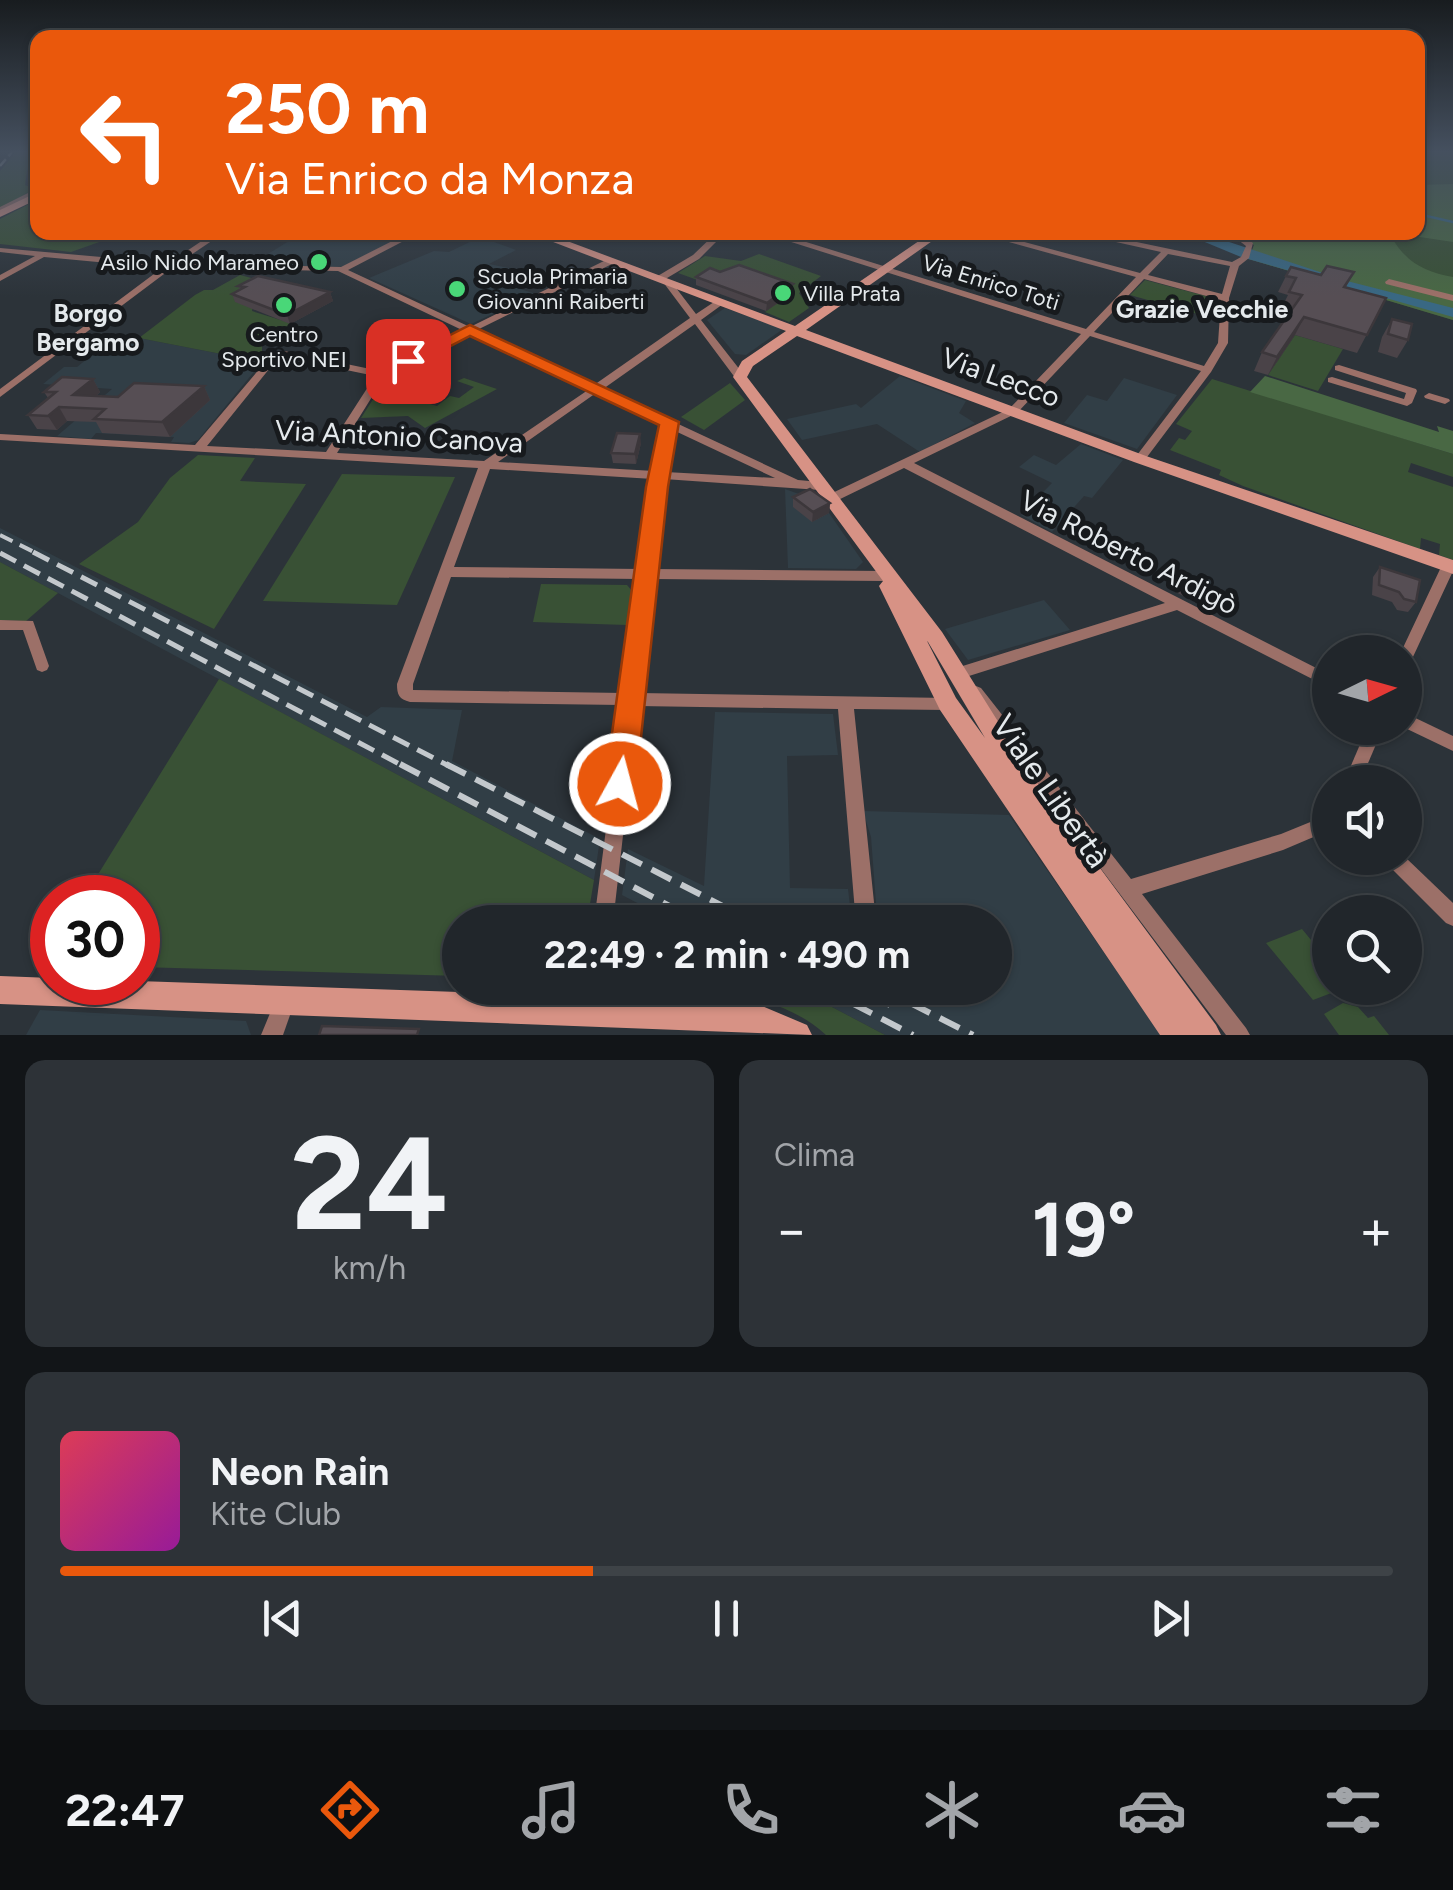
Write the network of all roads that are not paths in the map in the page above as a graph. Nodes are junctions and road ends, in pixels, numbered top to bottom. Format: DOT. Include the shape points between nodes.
graph roads {
  1 [pos="25,200"];
  2 [pos="0,213"];
  3 [pos="209,240"];
  4 [pos="402,240"];
  5 [pos="554,240"];
  6 [pos="714,240"];
  7 [pos="789,240"];
  8 [pos="929,240"];
  9 [pos="1006,240"];
  10 [pos="1113,240"];
  11 [pos="1242,240"];
  12 [pos="0,250"];
  13 [pos="1166,251"];
  14 [pos="44,254"];
  15 [pos="611,261"];
  16 [pos="1239,262"];
  17 [pos="171,266"];
  18 [pos="342,270"];
  19 [pos="884,271"];
  20 [pos="1141,276"];
  21 [pos="0,278"];
  22 [pos="664,281"];
  23 [pos="1389,282"];
  24 [pos="1224,298"];
  25 [pos="1453,298"];
  26 [pos="714,299"];
  27 [pos="688,306"];
  28 [pos="697,317"];
  29 [pos="470,330"];
  30 [pos="796,330"];
  31 [pos="1088,332"];
  32 [pos="1339,368"];
  33 [pos="1207,370"];
  34 [pos="381,374"];
  35 [pos="740,378"];
  36 [pos="1332,380"];
  37 [pos="595,387"];
  38 [pos="0,394"];
  39 [pos="1430,396"];
  40 [pos="1446,401"];
  41 [pos="1012,411"];
  42 [pos="669,422"];
  43 [pos="0,437"];
  44 [pos="198,449"];
  45 [pos="795,451"];
  46 [pos="329,457"];
  47 [pos="1140,458"];
  48 [pos="906,464"];
  49 [pos="485,466"];
  50 [pos="774,471"];
  51 [pos="659,476"];
  52 [pos="796,483"];
  53 [pos="825,493"];
  54 [pos="1451,566"];
  55 [pos="446,572"];
  56 [pos="646,576"];
  57 [pos="885,576"];
  58 [pos="1174,605"];
  59 [pos="0,625"];
  60 [pos="1417,635"];
  61 [pos="42,666"];
  62 [pos="958,673"];
  63 [pos="1312,673"];
  64 [pos="632,699"];
  65 [pos="846,702"];
  66 [pos="948,704"];
  67 [pos="1422,728"];
  68 [pos="1453,744"];
  69 [pos="1312,830"];
  70 [pos="1410,875"];
  71 [pos="1129,889"];
  72 [pos="605,905"];
  73 [pos="863,905"];
  74 [pos="1453,916"];
  75 [pos="0,990"];
  76 [pos="442,1000"];
  77 [pos="286,1001"];
  78 [pos="635,1005"];
  79 [pos="272,1035"];
  80 [pos="797,1035"];
  81 [pos="1178,1035"];
  82 [pos="1206,1035"];
  83 [pos="1239,1035"];
  1 -- 2 [label="main road"];
  3 -- 17 [label="street"];
  4 -- 18 [label="street"];
  5 -- 15 [label="main road, Via Lecco"];
  6 -- 22 [label="street"];
  7 -- 19 [label="street, Via Enrico Toti"];
  8 -- 19 [label="main road"];
  9 -- 20 [label="street"];
  10 -- 13 [label="street"];
  11 -- 16 [label="street" via="1249,245"];
  12 -- 14 [label="street"];
  13 -- 16 [label="street"];
  13 -- 20 [label="street"];
  14 -- 17 [label="street"];
  14 -- 21 [label="street"];
  15 -- 22 [label="main road, Via Lecco"];
  15 -- 29 [label="street"];
  16 -- 24 [label="street"];
  17 -- 18 [label="street"];
  17 -- 38 [label="street"];
  18 -- 29 [label="street"];
  19 -- 30 [label="main road"];
  19 -- 31 [label="street, Via Enrico Toti"];
  20 -- 24 [label="street"];
  20 -- 31 [label="street"];
  22 -- 26 [label="main road, Via Lecco"];
  22 -- 27 [label="street, Viale Libertà"];
  23 -- 25 [label="street"];
  24 -- 33 [label="street" via="1223,343"];
  26 -- 27 [label="street"];
  26 -- 28 [label="street"];
  26 -- 30 [label="main road, Via Lecco"];
  27 -- 28 [label="street, Viale Libertà"];
  28 -- 35 [label="street, Viale Libertà"];
  28 -- 37 [label="street"];
  29 -- 34 [label="street"];
  29 -- 37 [label="street"];
  30 -- 35 [label="main road" via="744,366"];
  30 -- 41 [label="main road, Via Lecco"];
  31 -- 33 [label="street, Via Enrico Toti"];
  31 -- 41 [label="street"];
  32 -- 36 [label="street" via="1414,391 1407,403"];
  33 -- 47 [label="street"];
  34 -- 44 [label="street" via="275,356"];
  34 -- 46 [label="street"];
  35 -- 45 [label="main road, Viale Libertà"];
  37 -- 42 [label="street"];
  37 -- 49 [label="street"];
  39 -- 40 [label="street"];
  41 -- 47 [label="main road, Via Lecco"];
  41 -- 48 [label="street"];
  42 -- 50 [label="street"];
  42 -- 51 [label="street"];
  43 -- 44 [label="street, Via Antonio Canova"];
  44 -- 46 [label="street, Via Antonio Canova"];
  45 -- 50 [label="street"];
  45 -- 53 [label="main road, Viale Libertà"];
  46 -- 49 [label="street, Via Antonio Canova"];
  47 -- 54 [label="main road, Via Lecco"];
  48 -- 53 [label="street"];
  48 -- 58 [label="street, Via Roberto Ardigò"];
  49 -- 51 [label="street, Via Antonio Canova"];
  49 -- 55 [label="street"];
  50 -- 52 [label="street"];
  51 -- 52 [label="street, Via Antonio Canova"];
  51 -- 56 [label="street"];
  52 -- 53 [label="street, Via Antonio Canova"];
  53 -- 57 [label="main road, Viale Libertà"];
  54 -- 60 [label="street"];
  55 -- 56 [label="street"];
  55 -- 64 [label="street" via="406,693"];
  56 -- 57 [label="street"];
  56 -- 64 [label="street"];
  57 -- 62 [label="main road, Viale Libertà"];
  57 -- 66 [label="main road, Viale Libertà"];
  58 -- 62 [label="street"];
  58 -- 63 [label="street, Via Roberto Ardigò"];
  59 -- 61 [label="street" via="28,625"];
  62 -- 71 [label="street, Viale Libertà"];
  62 -- 82 [label="main road, Viale Libertà" via="1024,783"];
  64 -- 65 [label="street"];
  64 -- 72 [label="street"];
  65 -- 66 [label="street"];
  65 -- 73 [label="street"];
  66 -- 81 [label="main road, Viale Libertà"];
  67 -- 68 [label="street"];
  69 -- 71 [label="street"];
  70 -- 74 [label="street"];
  71 -- 83 [label="street, Viale Libertà"];
  75 -- 77 [label="main road"];
  76 -- 77 [label="main road"];
  77 -- 79 [label="street"];
  78 -- 80 [label="main road" via="744,1018"];
}
